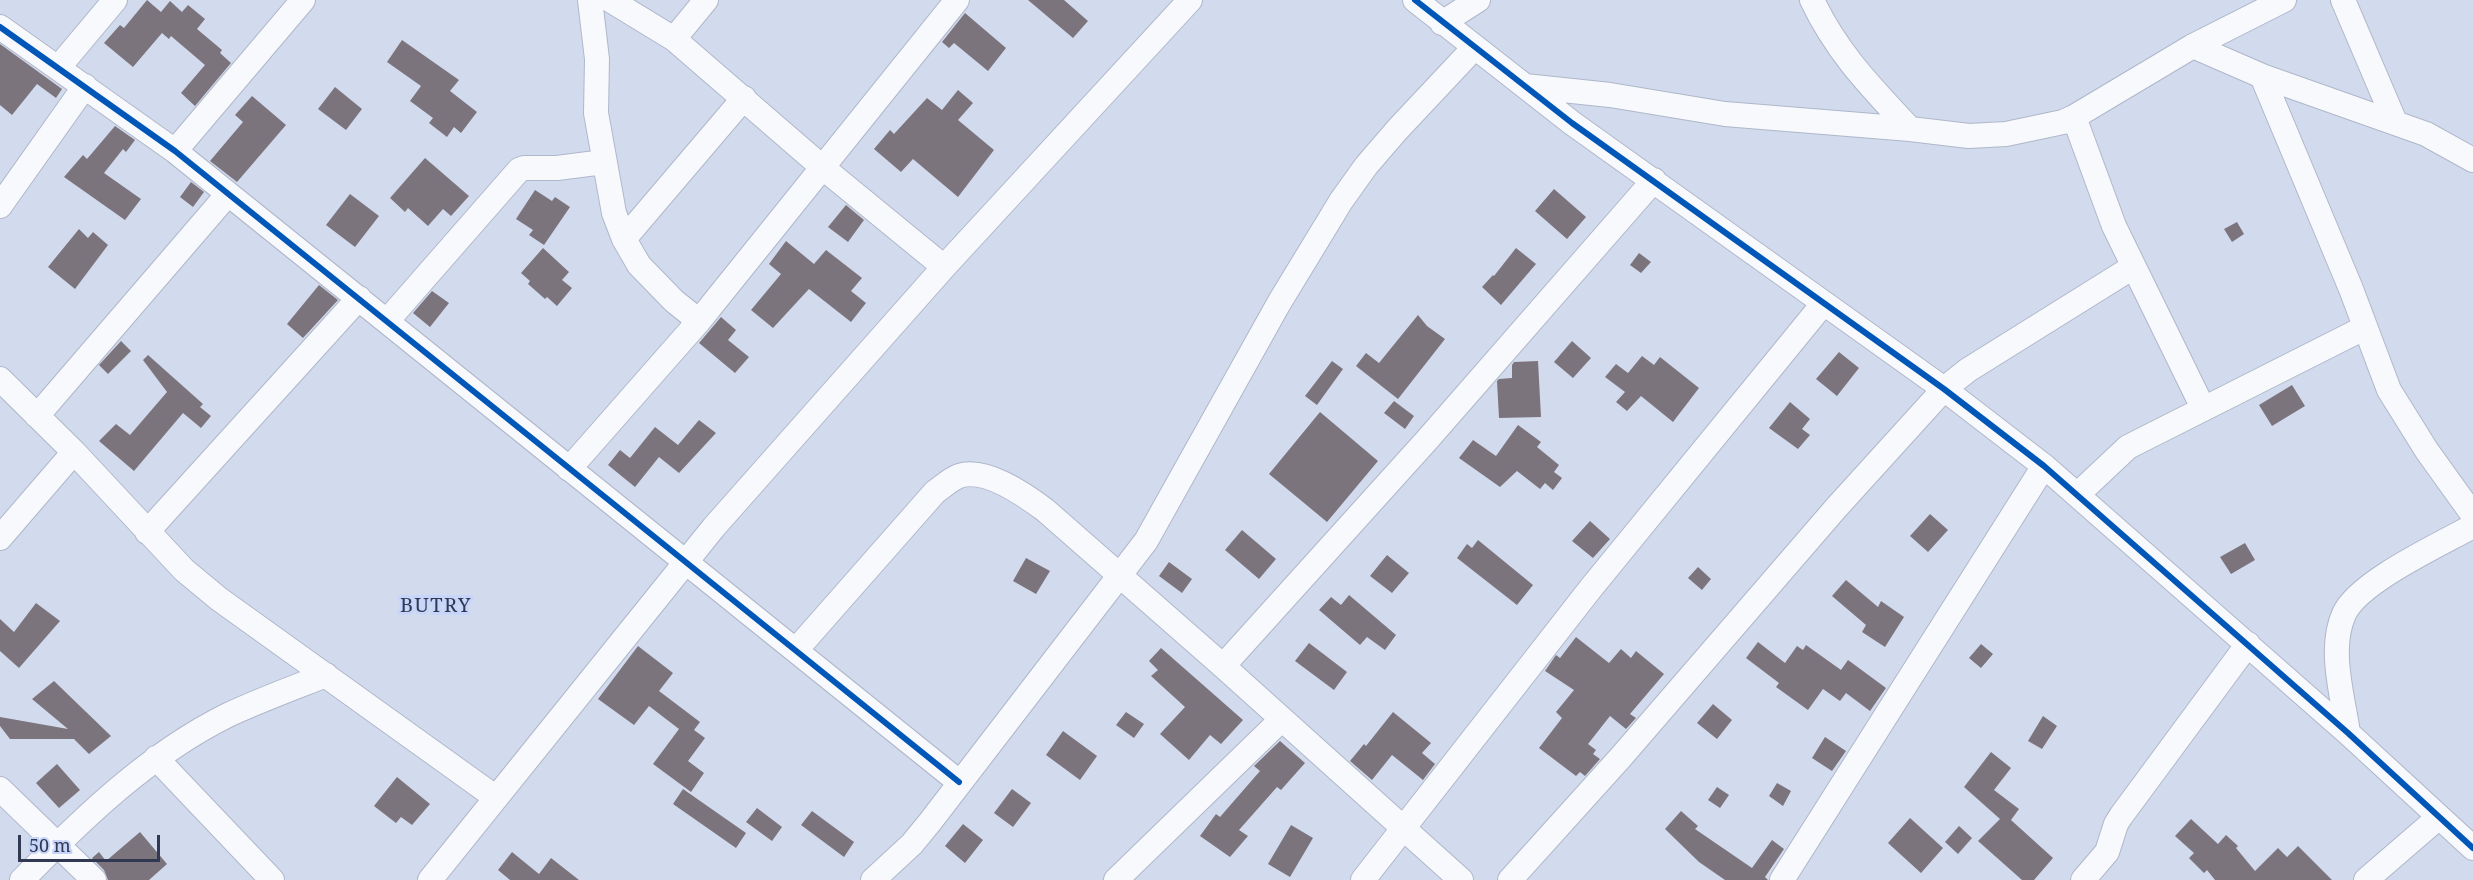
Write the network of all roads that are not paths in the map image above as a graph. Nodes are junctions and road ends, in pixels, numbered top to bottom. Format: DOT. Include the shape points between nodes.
graph roads {
  1 [pos="115,0"];
  2 [pos="303,0"];
  3 [pos="590,0"];
  4 [pos="610,0"];
  5 [pos="706,0"];
  6 [pos="957,0"];
  7 [pos="1190,0"];
  8 [pos="1415,0"];
  9 [pos="1478,0"];
  10 [pos="1812,0"];
  11 [pos="2284,0"];
  12 [pos="2343,0"];
  13 [pos="1442,23"];
  14 [pos="0,27"];
  15 [pos="674,39"];
  16 [pos="2193,46"];
  17 [pos="1474,48"];
  18 [pos="58,68"];
  19 [pos="2262,76"];
  20 [pos="85,86"];
  21 [pos="1526,86"];
  22 [pos="744,98"];
  23 [pos="2074,117"];
  24 [pos="2395,122"];
  25 [pos="1910,129"];
  26 [pos="175,152"];
  27 [pos="2473,160"];
  28 [pos="604,162"];
  29 [pos="822,167"];
  30 [pos="1654,180"];
  31 [pos="228,194"];
  32 [pos="0,206"];
  33 [pos="624,239"];
  34 [pos="944,267"];
  35 [pos="2133,267"];
  36 [pos="359,298"];
  37 [pos="1823,304"];
  38 [pos="387,321"];
  39 [pos="699,321"];
  40 [pos="2364,328"];
  41 [pos="0,380"];
  42 [pos="1944,389"];
  43 [pos="2203,408"];
  44 [pos="38,416"];
  45 [pos="74,452"];
  46 [pos="2044,466"];
  47 [pos="569,469"];
  48 [pos="2078,494"];
  49 [pos="2473,515"];
  50 [pos="2473,526"];
  51 [pos="3,530"];
  52 [pos="147,532"];
  53 [pos="683,562"];
  54 [pos="1120,576"];
  55 [pos="2248,644"];
  56 [pos="796,650"];
  57 [pos="1223,666"];
  58 [pos="326,675"];
  59 [pos="1282,719"];
  60 [pos="2348,733"];
  61 [pos="156,758"];
  62 [pos="959,782"];
  63 [pos="0,789"];
  64 [pos="495,797"];
  65 [pos="2439,817"];
  66 [pos="1403,827"];
  67 [pos="57,844"];
  68 [pos="2473,848"];
  69 [pos="878,879"];
  70 [pos="22,880"];
  71 [pos="94,880"];
  72 [pos="272,880"];
  73 [pos="430,880"];
  74 [pos="1116,880"];
  75 [pos="1362,880"];
  76 [pos="1461,880"];
  77 [pos="1510,880"];
  78 [pos="1782,880"];
  79 [pos="2083,880"];
  80 [pos="2366,880"];
  1 -- 18 [label="street"];
  2 -- 26 [label="street"];
  3 -- 28 [label="street" via="597,59 596,113"];
  4 -- 15 [label="street"];
  5 -- 15 [label="street"];
  6 -- 29 [label="street"];
  7 -- 34 [label="street"];
  8 -- 13 [label="street"];
  9 -- 13 [label="street"];
  10 -- 25 [label="street" via="1841,52"];
  11 -- 16 [label="street"];
  12 -- 24 [label="street"];
  13 -- 17 [label="street"];
  14 -- 18 [label="street"];
  15 -- 22 [label="street"];
  16 -- 19 [label="street"];
  16 -- 23 [label="street"];
  17 -- 21 [label="street"];
  17 -- 54 [label="street" via="1366,165 1341,201 1208,428 1166,509"];
  18 -- 20 [label="street"];
  19 -- 24 [label="street"];
  19 -- 40 [label="street" via="2336,250"];
  20 -- 26 [label="street"];
  20 -- 32 [label="street"];
  21 -- 25 [label="street" via="1725,114"];
  21 -- 30 [label="street"];
  22 -- 29 [label="street"];
  22 -- 33 [label="street"];
  23 -- 25 [label="street" via="2006,134 1969,136"];
  23 -- 35 [label="street"];
  24 -- 27 [label="street"];
  26 -- 31 [label="street"];
  28 -- 33 [label="street" via="609,197"];
  28 -- 38 [label="street" via="519,170"];
  29 -- 34 [label="street"];
  29 -- 39 [label="street"];
  30 -- 37 [label="street"];
  30 -- 57 [label="street"];
  31 -- 36 [label="street"];
  31 -- 44 [label="street"];
  33 -- 39 [label="street" via="656,284"];
  34 -- 53 [label="street"];
  35 -- 42 [label="street"];
  35 -- 43 [label="street"];
  36 -- 38 [label="street"];
  36 -- 52 [label="street"];
  37 -- 42 [label="street"];
  37 -- 66 [label="street" via="1591,588"];
  38 -- 47 [label="street"];
  39 -- 47 [label="street"];
  40 -- 43 [label="street"];
  40 -- 49 [label="street" via="2388,390"];
  41 -- 44 [label="street"];
  42 -- 46 [label="street"];
  42 -- 77 [label="street"];
  43 -- 48 [label="street" via="2128,447"];
  44 -- 45 [label="street"];
  45 -- 51 [label="street"];
  45 -- 52 [label="street"];
  46 -- 48 [label="street"];
  46 -- 78 [label="street"];
  47 -- 53 [label="street"];
  48 -- 55 [label="street"];
  50 -- 60 [label="street" via="2373,583 2356,596 2344,614 2338,665"];
  52 -- 58 [label="street" via="219,599"];
  53 -- 56 [label="street"];
  53 -- 64 [label="street"];
  54 -- 56 [label="street" via="1023,494 989,477 960,476 935,492"];
  54 -- 57 [label="street"];
  54 -- 62 [label="street"];
  55 -- 60 [label="street"];
  55 -- 79 [label="street" via="2121,816 2107,852"];
  56 -- 62 [label="street"];
  57 -- 59 [label="street"];
  58 -- 61 [label="street" via="228,715"];
  58 -- 64 [label="street"];
  59 -- 66 [label="street"];
  59 -- 74 [label="street"];
  60 -- 65 [label="street"];
  61 -- 67 [label="street"];
  61 -- 72 [label="street"];
  62 -- 69 [label="street" via="912,844"];
  63 -- 67 [label="street"];
  64 -- 73 [label="street"];
  65 -- 68 [label="street"];
  65 -- 80 [label="street"];
  66 -- 75 [label="street"];
  66 -- 76 [label="street"];
  67 -- 70 [label="street"];
  67 -- 71 [label="street"];
}
